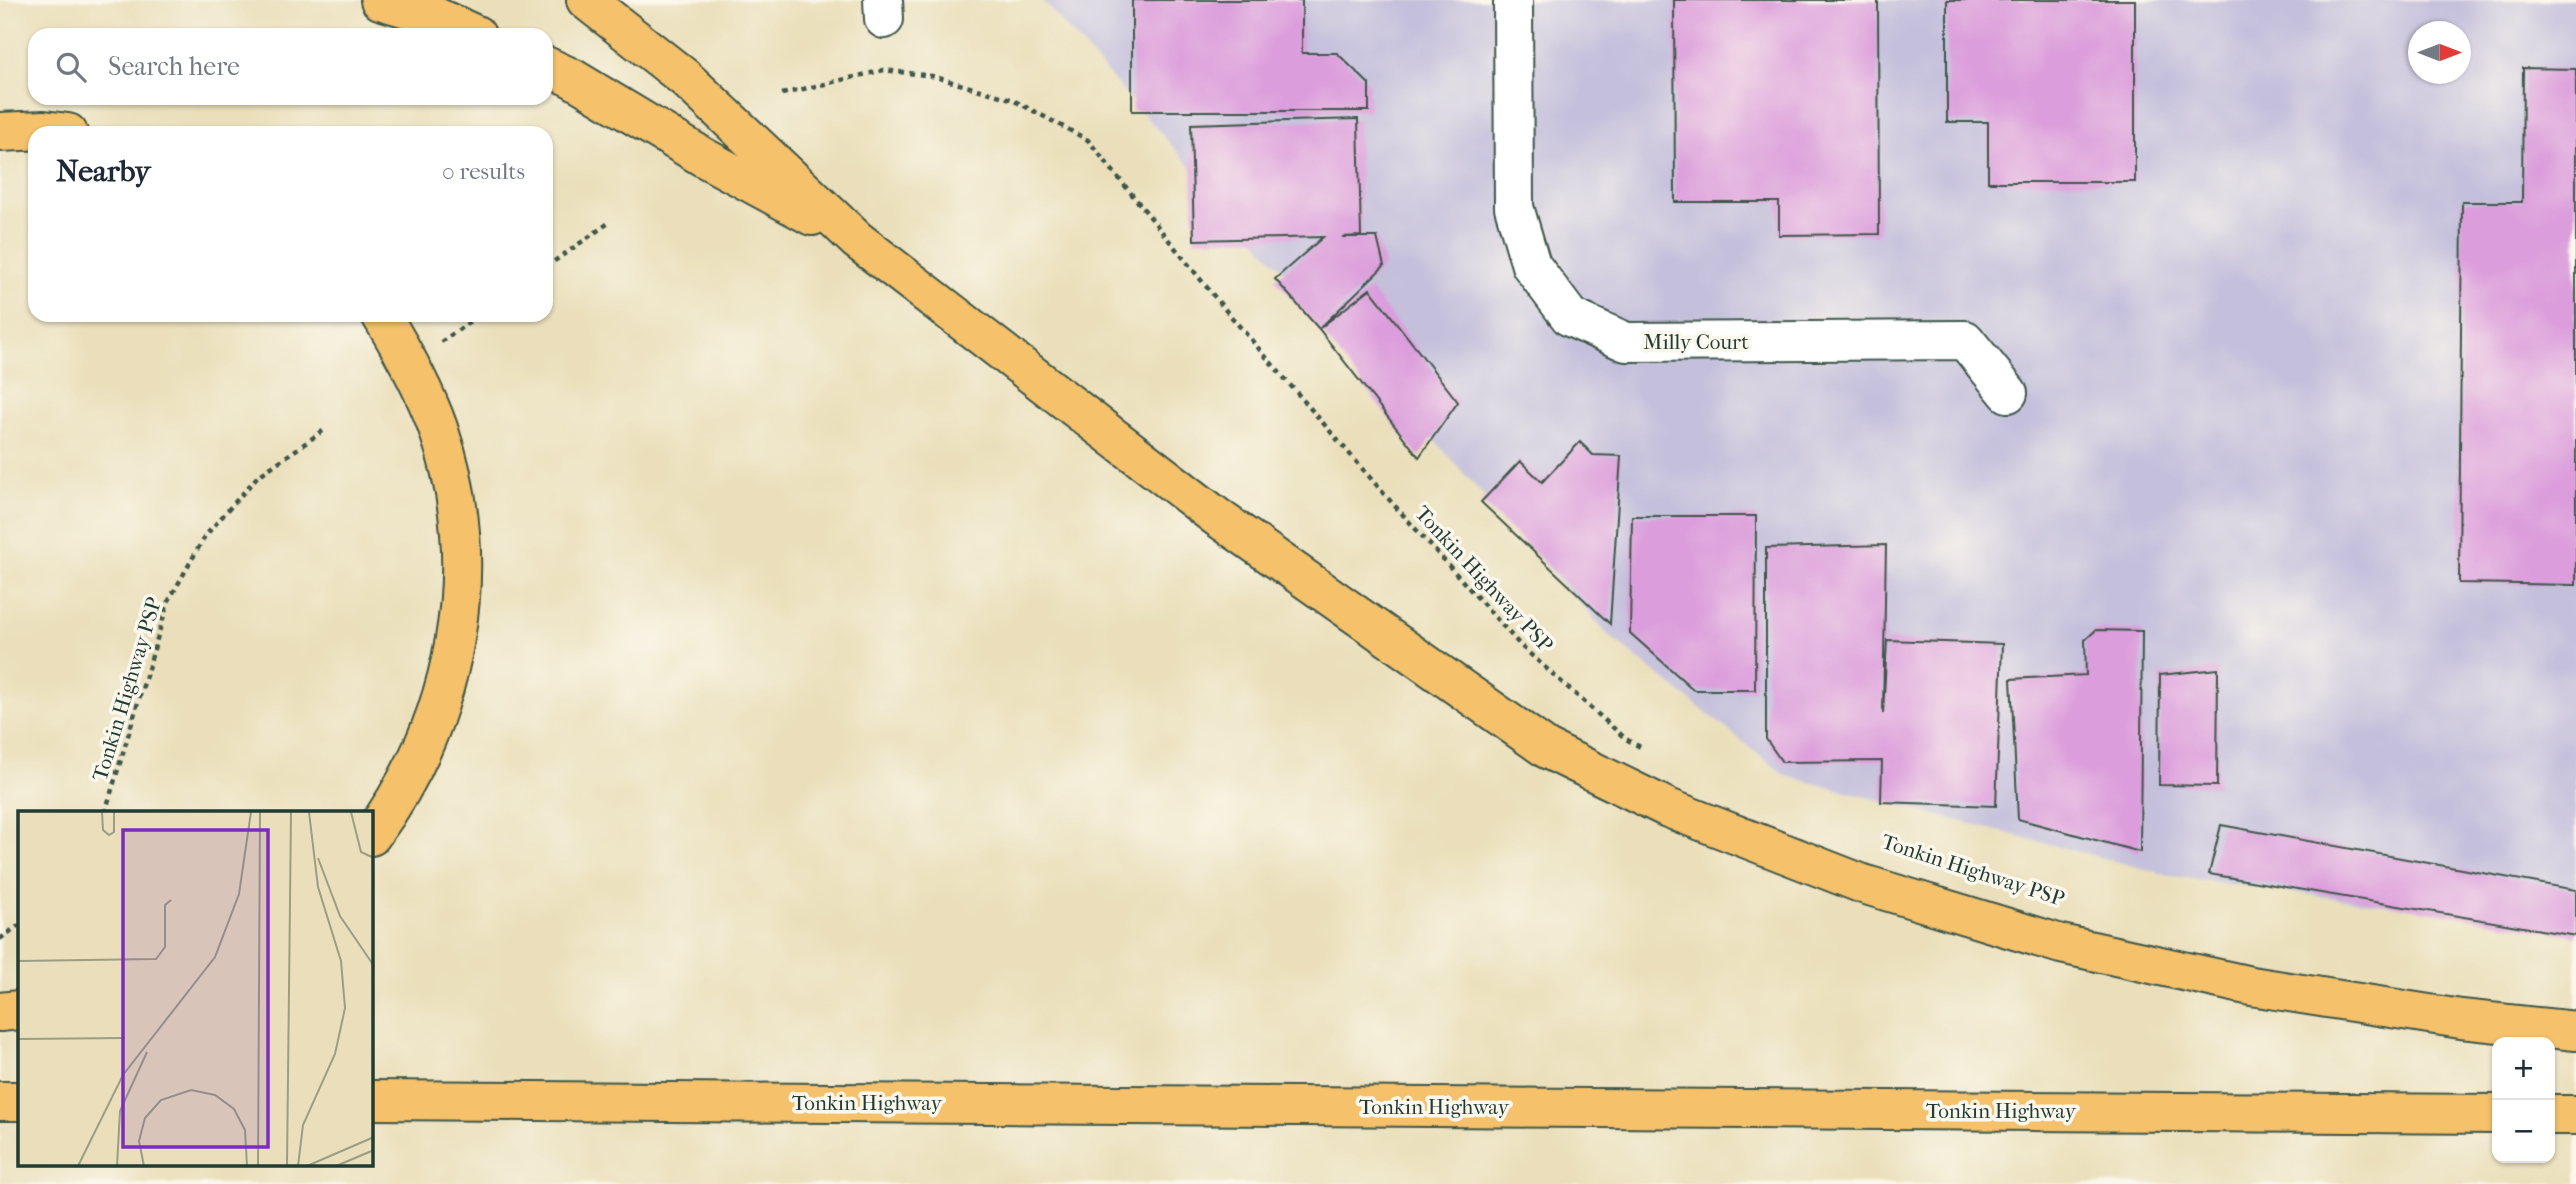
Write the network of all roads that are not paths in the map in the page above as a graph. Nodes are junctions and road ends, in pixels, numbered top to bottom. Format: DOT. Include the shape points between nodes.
graph roads {
  1 [pos="380,0"];
  2 [pos="586,0"];
  3 [pos="1513,0"];
  4 [pos="461,28"];
  5 [pos="553,69"];
  6 [pos="28,131"];
  7 [pos="0,132"];
  8 [pos="857,240"];
  9 [pos="385,322"];
  10 [pos="2008,393"];
  11 [pos="373,833"];
  12 [pos="18,1010"];
  13 [pos="0,1012"];
  14 [pos="2576,1031"];
  15 [pos="373,1100"];
  16 [pos="0,1101"];
  17 [pos="18,1101"];
  18 [pos="2492,1114"];
  19 [pos="2555,1115"];
  20 [pos="2576,1115"];
  1 -- 4 [label="highway"];
  2 -- 8 [label="highway" via="685,78"];
  3 -- 10 [label="street, Milly Court" via="1514,207 1531,265 1570,317 1626,342 1965,340"];
  5 -- 8 [label="highway"];
  6 -- 7 [label="highway"];
  8 -- 14 [label="highway" via="1217,517 1547,749 1668,808 1863,884 2061,944 2251,986 2461,1019"];
  9 -- 11 [label="highway" via="413,368 438,428 455,492 461,558 458,623 445,687 424,749"];
  12 -- 13 [label="highway"];
  15 -- 18 [label="highway, Tonkin Highway"];
  16 -- 17 [label="highway"];
  19 -- 20 [label="highway"];
}
